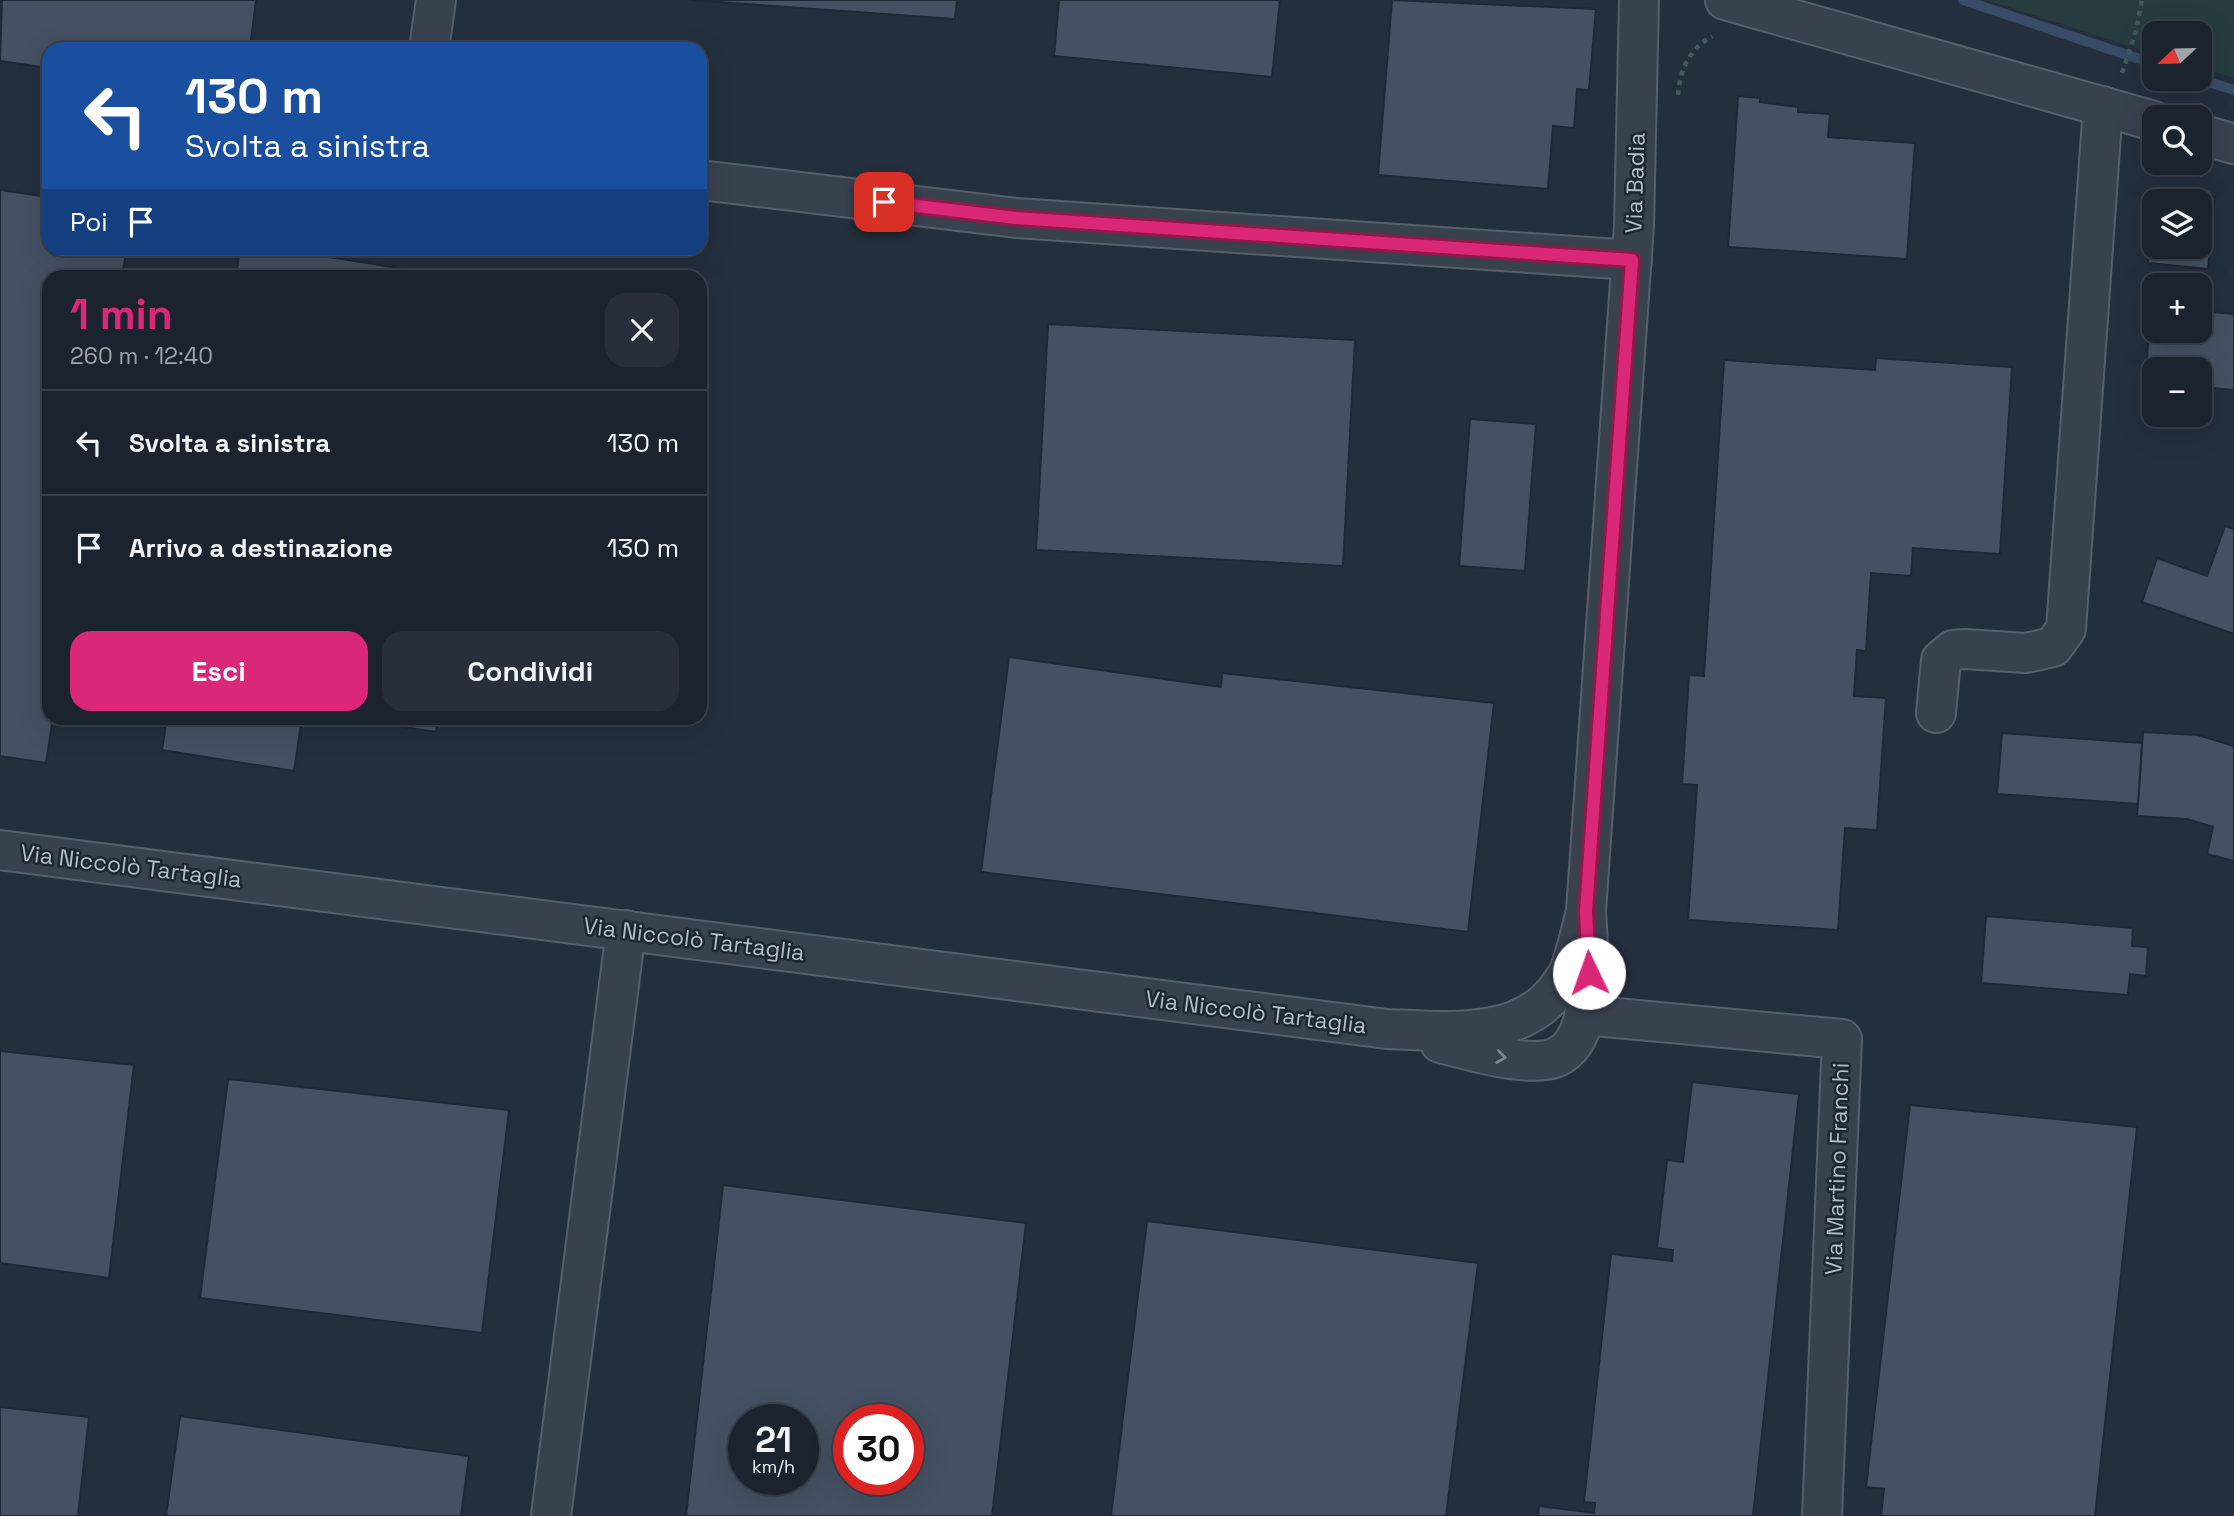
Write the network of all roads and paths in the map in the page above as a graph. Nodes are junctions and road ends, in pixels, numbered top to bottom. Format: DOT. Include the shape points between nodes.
graph roads {
  1 [pos="436,0"];
  2 [pos="1639,0"];
  3 [pos="2142,0"];
  4 [pos="1721,17"];
  5 [pos="430,42"];
  6 [pos="2126,66"];
  7 [pos="1678,102"];
  8 [pos="2103,106"];
  9 [pos="2142,117"];
  10 [pos="2212,138"];
  11 [pos="2234,144"];
  12 [pos="707,181"];
  13 [pos="1632,260"];
  14 [pos="1937,713"];
  15 [pos="0,850"];
  16 [pos="1586,911"];
  17 [pos="626,930"];
  18 [pos="1532,1012"];
  19 [pos="1387,1029"];
  20 [pos="1579,1030"];
  21 [pos="551,1516"];
  22 [pos="1822,1516"];
  1 -- 5 [label="street"];
  2 -- 13 [label="street, Via Badia"];
  3 -- 6 [label="path"];
  4 -- 7 [label="path" via="1687,58"];
  4 -- 8 [label="street"];
  8 -- 9 [label="street"];
  8 -- 14 [label="street" via="2066,629 2053,647 2026,653 1952,650 1941,660"];
  10 -- 11 [label="street"];
  12 -- 13 [label="street" via="1016,218"];
  13 -- 16 [label="street, Via Badia"];
  15 -- 17 [label="street, Via Niccolò Tartaglia"];
  16 -- 18 [label="street, Via Badia" via="1570,971 1552,996"];
  16 -- 20 [label="street, Via Badia" via="1589,973"];
  17 -- 19 [label="street, Via Niccolò Tartaglia"];
  17 -- 21 [label="street"];
  18 -- 19 [label="street, Via Niccolò Tartaglia" via="1484,1030"];
  19 -- 20 [label="street, Via Niccolò Tartaglia, one-way" via="1482,1054 1528,1060 1556,1057"];
  20 -- 22 [label="street, Via Martino Franchi" via="1842,1039"];
}
